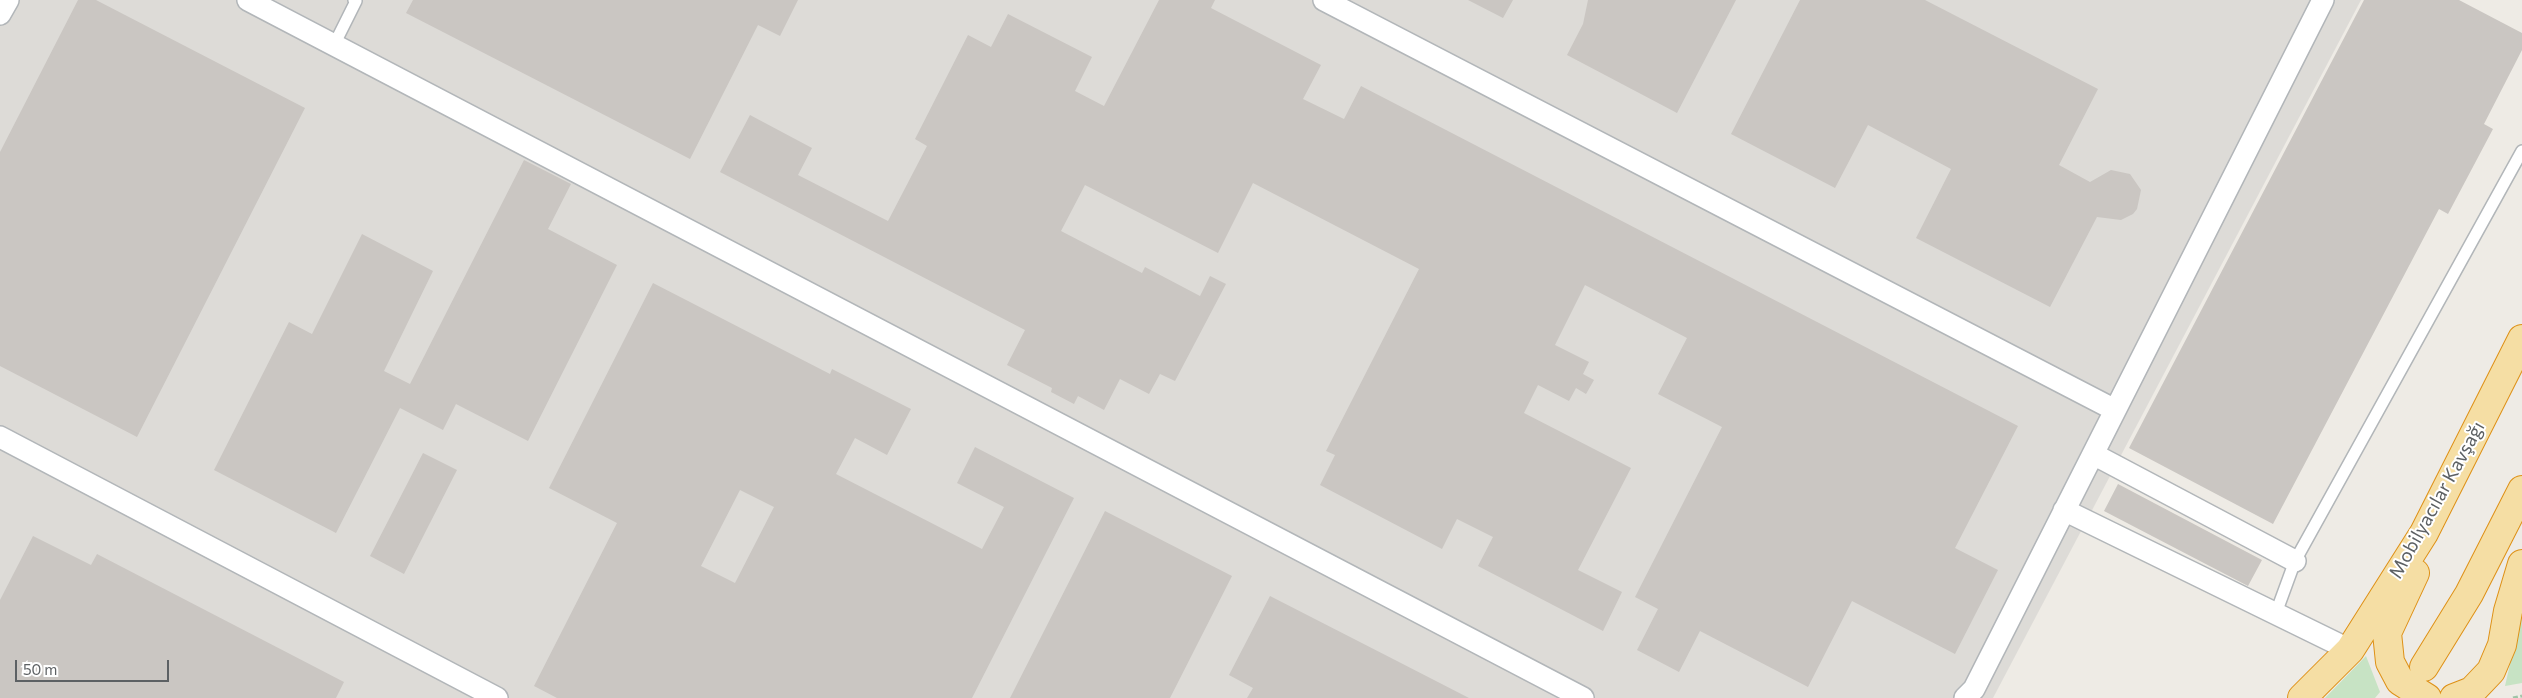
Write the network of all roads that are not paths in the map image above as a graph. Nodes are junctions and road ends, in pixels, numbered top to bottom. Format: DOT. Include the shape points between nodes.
graph roads {
  1 [pos="8,0"];
  2 [pos="248,0"];
  3 [pos="354,0"];
  4 [pos="1324,0"];
  5 [pos="2323,0"];
  6 [pos="0,14"];
  7 [pos="334,45"];
  8 [pos="2522,151"];
  9 [pos="2522,339"];
  10 [pos="2115,410"];
  11 [pos="0,437"];
  12 [pos="2093,454"];
  13 [pos="2522,490"];
  14 [pos="2064,510"];
  15 [pos="2424,533"];
  16 [pos="2295,561"];
  17 [pos="2522,564"];
  18 [pos="2276,613"];
  19 [pos="2350,650"];
  20 [pos="2424,667"];
  21 [pos="497,698"];
  22 [pos="1583,698"];
  23 [pos="1965,698"];
  24 [pos="2302,698"];
  25 [pos="2427,698"];
  26 [pos="2454,698"];
  1 -- 6 [label="street"];
  2 -- 7 [label="street"];
  3 -- 7 [label="lane"];
  4 -- 10 [label="street"];
  5 -- 10 [label="street"];
  7 -- 22 [label="street"];
  8 -- 16 [label="lane"];
  9 -- 15 [label="highway, Mobilyacılar Kavşağı"];
  10 -- 12 [label="street"];
  11 -- 21 [label="street"];
  12 -- 14 [label="street"];
  12 -- 16 [label="street"];
  13 -- 20 [label="highway" via="2470,594"];
  14 -- 18 [label="street"];
  14 -- 23 [label="street" via="1974,688"];
  15 -- 19 [label="highway, Mobilyacılar Kavşağı"];
  15 -- 25 [label="highway" via="2415,576 2388,633 2390,662 2400,681"];
  16 -- 18 [label="lane"];
  17 -- 26 [label="highway" via="2502,645 2492,671 2472,691"];
  18 -- 19 [label="street"];
  19 -- 24 [label="highway, Mobilyacılar Kavşağı"];
}
